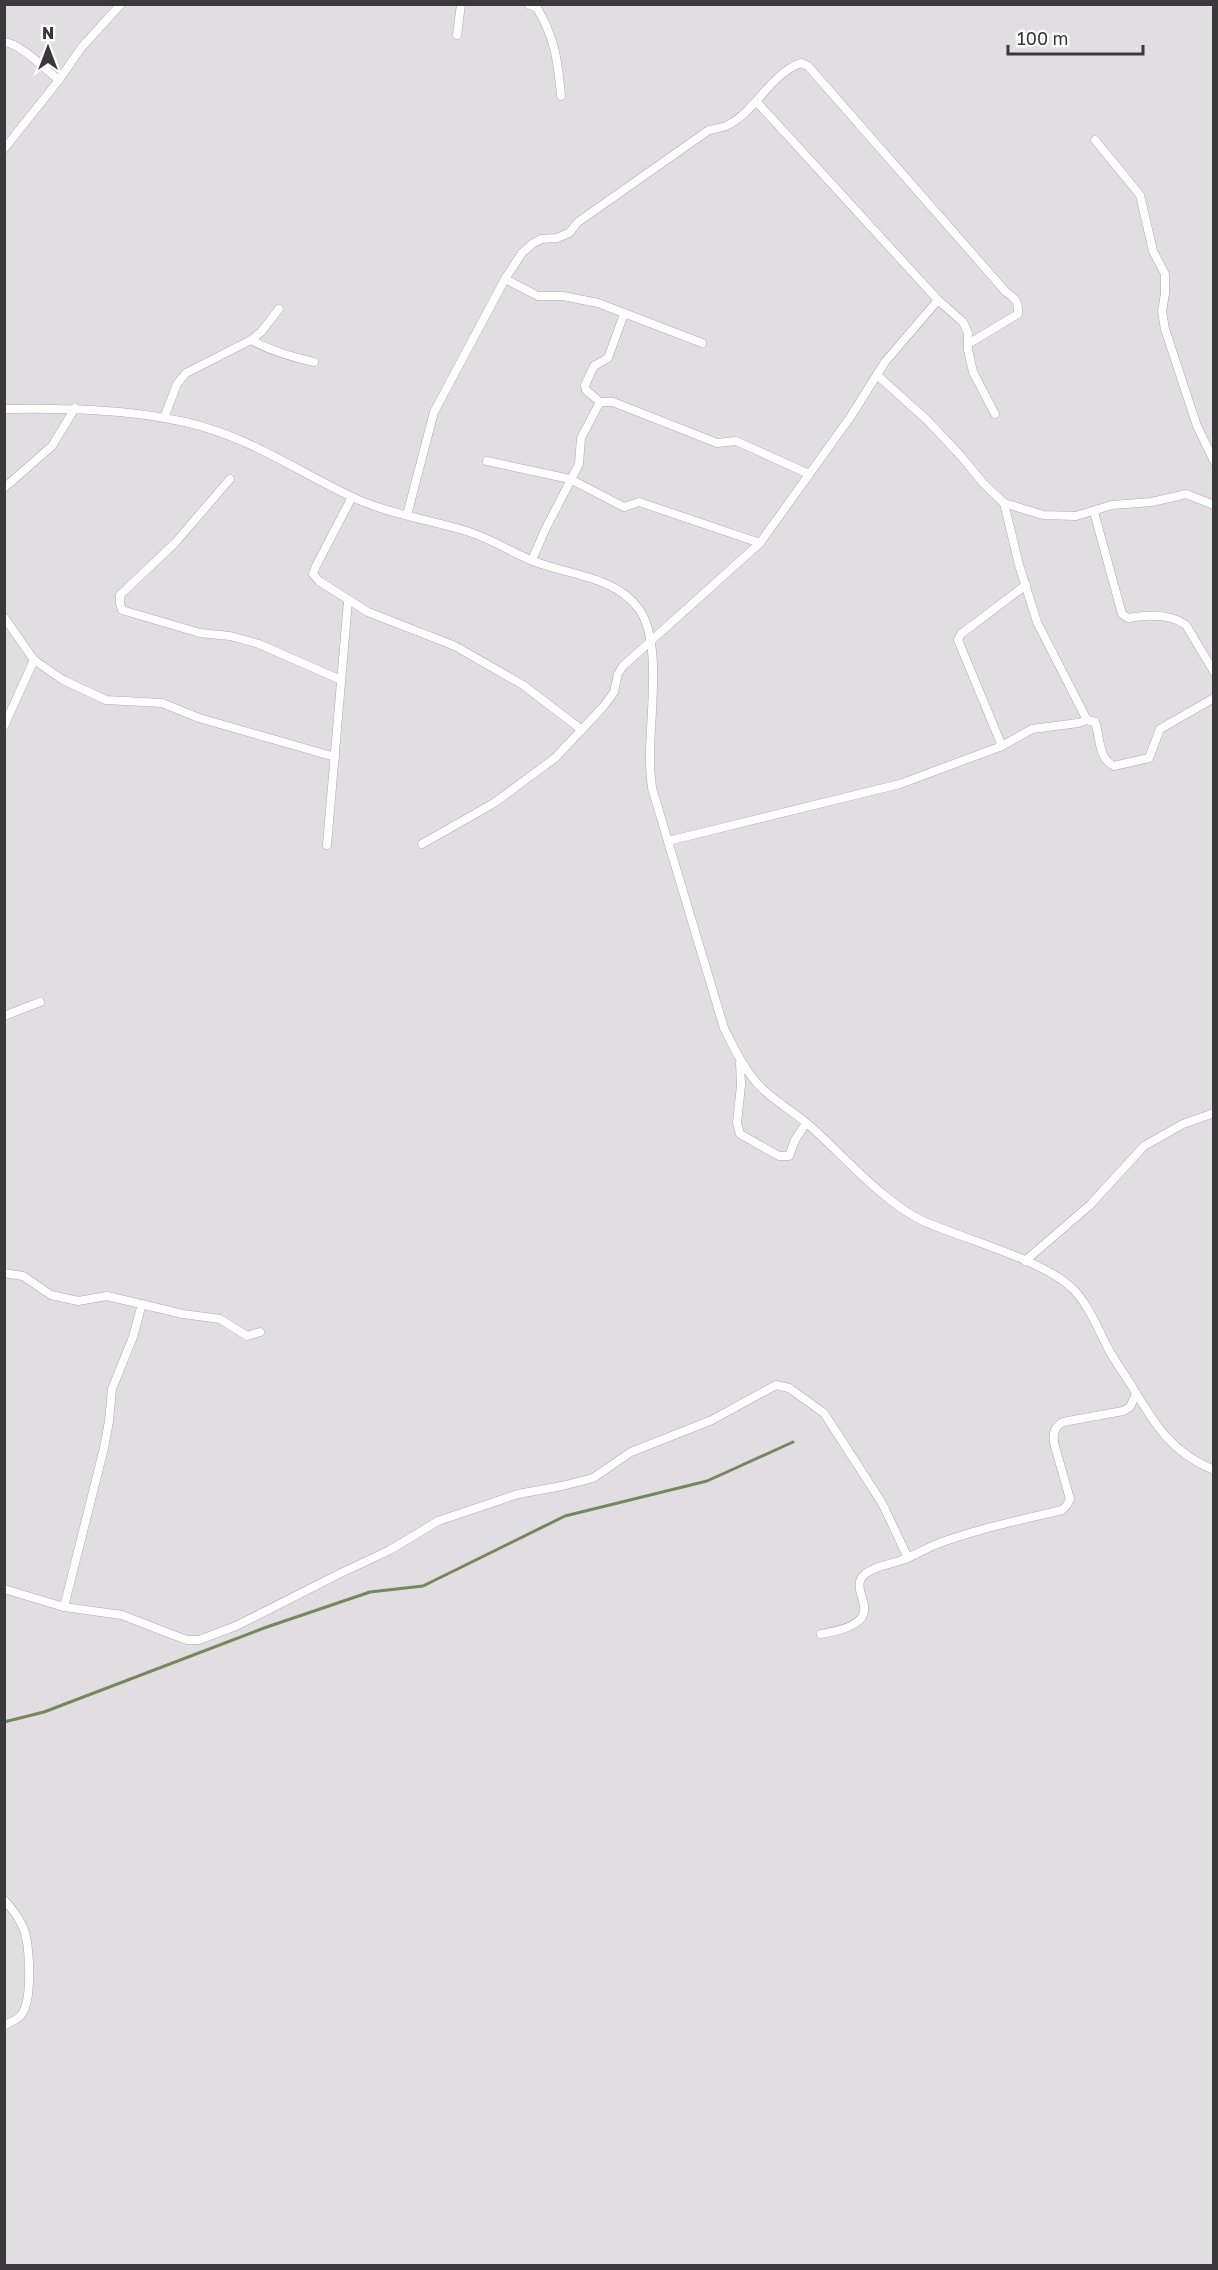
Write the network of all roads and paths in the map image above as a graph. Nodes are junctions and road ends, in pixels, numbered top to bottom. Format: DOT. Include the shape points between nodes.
graph roads {
  1 [pos="121,4"];
  2 [pos="461,4"];
  3 [pos="528,4"];
  4 [pos="457,35"];
  5 [pos="4,42"];
  6 [pos="59,80"];
  7 [pos="561,96"];
  8 [pos="756,101"];
  9 [pos="1095,140"];
  10 [pos="4,149"];
  11 [pos="505,279"];
  12 [pos="938,300"];
  13 [pos="279,309"];
  14 [pos="624,314"];
  15 [pos="251,340"];
  16 [pos="702,343"];
  17 [pos="968,344"];
  18 [pos="314,362"];
  19 [pos="877,375"];
  20 [pos="600,402"];
  21 [pos="75,408"];
  22 [pos="4,409"];
  23 [pos="995,414"];
  24 [pos="164,418"];
  25 [pos="487,461"];
  26 [pos="1214,461"];
  27 [pos="809,474"];
  28 [pos="230,479"];
  29 [pos="570,480"];
  30 [pos="4,488"];
  31 [pos="352,497"];
  32 [pos="1004,503"];
  33 [pos="1214,505"];
  34 [pos="1094,512"];
  35 [pos="407,515"];
  36 [pos="760,543"];
  37 [pos="532,560"];
  38 [pos="1026,585"];
  39 [pos="348,601"];
  40 [pos="4,617"];
  41 [pos="651,640"];
  42 [pos="34,660"];
  43 [pos="1214,672"];
  44 [pos="341,680"];
  45 [pos="1214,698"];
  46 [pos="1087,720"];
  47 [pos="4,726"];
  48 [pos="582,730"];
  49 [pos="1002,746"];
  50 [pos="335,757"];
  51 [pos="668,842"];
  52 [pos="422,844"];
  53 [pos="327,846"];
  54 [pos="40,1002"];
  55 [pos="4,1016"];
  56 [pos="740,1063"];
  57 [pos="1214,1113"];
  58 [pos="806,1123"];
  59 [pos="1025,1261"];
  60 [pos="4,1273"];
  61 [pos="142,1304"];
  62 [pos="260,1332"];
  63 [pos="1136,1394"];
  64 [pos="1214,1470"];
  65 [pos="908,1558"];
  66 [pos="4,1589"];
  67 [pos="64,1607"];
  68 [pos="821,1634"];
  69 [pos="4,1900"];
  70 [pos="4,2025"];
  1 -- 6 [label="street" via="81,48"];
  2 -- 4 [label="street"];
  3 -- 7 [label="street" via="537,8 548,26 557,58"];
  5 -- 6 [label="street" via="26,53"];
  6 -- 10 [label="street"];
  8 -- 11 [label="street" via="727,125 709,130 578,222 569,233 532,244"];
  8 -- 12 [label="street"];
  8 -- 17 [label="street" via="792,66 808,66 1016,299 1018,314"];
  9 -- 26 [label="street" via="1140,195 1153,250 1165,274 1165,329 1197,426"];
  11 -- 14 [label="street" via="538,296 598,303"];
  11 -- 35 [label="street" via="434,412"];
  12 -- 17 [label="street" via="963,322"];
  12 -- 19 [label="street"];
  13 -- 15 [label="street"];
  14 -- 16 [label="street"];
  14 -- 20 [label="street" via="608,358 594,366 585,385"];
  15 -- 18 [label="street" via="286,356"];
  15 -- 24 [label="street" via="186,374 177,384"];
  17 -- 23 [label="street" via="973,372"];
  19 -- 27 [label="street"];
  19 -- 32 [label="street" via="927,420"];
  20 -- 27 [label="street" via="613,402 717,443 736,441"];
  20 -- 29 [label="street" via="581,438 579,465"];
  21 -- 22 [label="street"];
  21 -- 24 [label="street"];
  21 -- 30 [label="street" via="52,446"];
  24 -- 31 [label="street" via="211,429 259,447"];
  25 -- 29 [label="street"];
  27 -- 36 [label="street"];
  28 -- 44 [label="street" via="175,543 120,595 122,610 200,633 259,644"];
  29 -- 36 [label="street" via="624,507 639,502"];
  29 -- 37 [label="street"];
  31 -- 35 [label="street"];
  31 -- 39 [label="street" via="314,574"];
  32 -- 34 [label="street" via="1043,515"];
  32 -- 38 [label="street"];
  33 -- 34 [label="street" via="1186,494 1112,505"];
  34 -- 43 [label="street" via="1122,614 1128,618 1171,617 1181,621"];
  35 -- 37 [label="street" via="464,530"];
  36 -- 41 [label="street"];
  37 -- 41 [label="street" via="621,592 639,610"];
  38 -- 46 [label="street" via="1037,622"];
  38 -- 49 [label="street" via="958,640"];
  39 -- 44 [label="street"];
  39 -- 48 [label="street" via="455,646 523,685"];
  40 -- 42 [label="street"];
  41 -- 48 [label="street" via="623,666 614,692"];
  41 -- 51 [label="street" via="652,788"];
  42 -- 47 [label="street"];
  42 -- 50 [label="street" via="63,680 105,700 162,703 199,718"];
  44 -- 50 [label="street"];
  45 -- 46 [label="street" via="1160,729 1149,758 1114,766 1101,754 1095,722"];
  46 -- 49 [label="street" via="1032,729"];
  48 -- 52 [label="street" via="555,758 494,803"];
  49 -- 51 [label="street" via="900,784"];
  50 -- 53 [label="street"];
  51 -- 56 [label="street" via="724,1028"];
  54 -- 55 [label="street"];
  56 -- 58 [label="street" via="759,1085"];
  56 -- 58 [label="street" via="740,1134 785,1158"];
  57 -- 59 [label="street" via="1183,1124 1144,1146 1090,1205"];
  58 -- 59 [label="street" via="910,1215"];
  59 -- 63 [label="street" via="1072,1288 1092,1313 1108,1349"];
  60 -- 61 [label="street" via="23,1276 51,1294 78,1301 107,1296"];
  61 -- 62 [label="street" via="220,1319 247,1336"];
  61 -- 67 [label="street" via="112,1389 104,1448"];
  63 -- 64 [label="street" via="1168,1441 1197,1463"];
  63 -- 65 [label="street" via="1130,1407 1123,1411 1056,1426 1054,1443 1070,1499 1062,1510 966,1534"];
  65 -- 67 [label="street" via="882,1503 824,1413 789,1388 776,1385 712,1420 631,1452 593,1478 518,1494 438,1521 390,1551 200,1640 188,1640 122,1614"];
  65 -- 68 [label="street" via="863,1575 859,1585 863,1617 855,1626"];
  66 -- 67 [label="street"];
  69 -- 70 [label="street" via="23,1929 29,1967 21,2016"];
}
